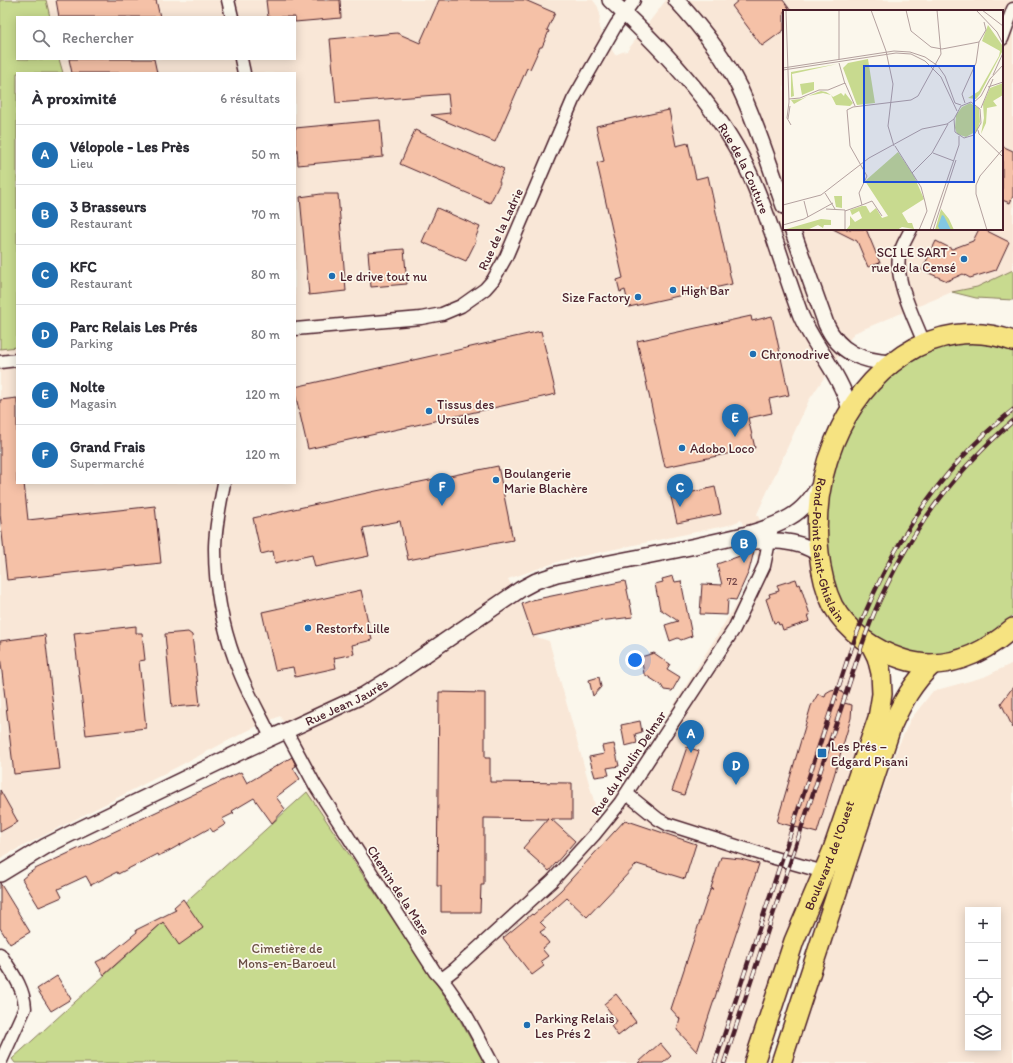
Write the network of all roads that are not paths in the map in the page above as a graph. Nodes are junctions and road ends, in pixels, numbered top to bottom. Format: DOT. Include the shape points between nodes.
graph roads {
  1 [pos="228,0"];
  2 [pos="610,0"];
  3 [pos="634,0"];
  4 [pos="676,0"];
  5 [pos="1013,9"];
  6 [pos="232,16"];
  7 [pos="620,19"];
  8 [pos="1003,36"];
  9 [pos="241,60"];
  10 [pos="244,72"];
  11 [pos="783,203"];
  12 [pos="792,230"];
  13 [pos="911,230"];
  14 [pos="296,329"];
  15 [pos="1009,336"];
  16 [pos="924,343"];
  17 [pos="16,360"];
  18 [pos="0,362"];
  19 [pos="892,363"];
  20 [pos="850,410"];
  21 [pos="224,484"];
  22 [pos="821,484"];
  23 [pos="780,522"];
  24 [pos="769,540"];
  25 [pos="694,546"];
  26 [pos="819,554"];
  27 [pos="1013,628"];
  28 [pos="871,645"];
  29 [pos="933,664"];
  30 [pos="286,731"];
  31 [pos="271,738"];
  32 [pos="627,794"];
  33 [pos="824,872"];
  34 [pos="0,874"];
  35 [pos="0,954"];
  36 [pos="442,978"];
  37 [pos="0,1063"];
  38 [pos="492,1063"];
  39 [pos="754,1063"];
  40 [pos="781,1063"];
  1 -- 6 [label="street"];
  2 -- 7 [label="street, Rue de la Couture"];
  3 -- 7 [label="street, Rue de la Ladrie"];
  4 -- 11 [label="street, Rue de la Couture" via="710,40 740,88"];
  5 -- 8 [label="street"];
  7 -- 14 [label="street, Rue de la Ladrie" via="573,100 506,257 485,289 461,306 442,314"];
  7 -- 20 [label="street, Rue de la Couture" via="661,50 702,97 734,143 759,197 801,316 845,392"];
  9 -- 10 [label="street"];
  12 -- 19 [label="street" via="833,337 843,348 856,356"];
  13 -- 16 [label="street" via="900,252 900,272 905,294"];
  15 -- 16 [label="main road, Rond-Point Saint-Ghislain" via="959,334 942,336"];
  16 -- 19 [label="main road, Rond-Point Saint-Ghislain"];
  17 -- 18 [label="street"];
  19 -- 20 [label="main road, Rond-Point Saint-Ghislain" via="872,382"];
  20 -- 22 [label="main road, Rond-Point Saint-Ghislain" via="834,444"];
  21 -- 31 [label="street" via="215,549 220,608 235,660"];
  22 -- 23 [label="street, Rue Jean Jaurès" via="802,509"];
  22 -- 26 [label="main road, Rond-Point Saint-Ghislain" via="817,516"];
  23 -- 24 [label="street, Rue du Moulin Delmar" via="773,529"];
  23 -- 25 [label="street, Rue Jean Jaurès" via="758,531"];
  24 -- 25 [label="street, Rue Jean Jaurès"];
  24 -- 26 [label="street, Rue Jean Jaurès" via="795,543"];
  24 -- 32 [label="street, Rue du Moulin Delmar" via="764,566 734,629"];
  25 -- 30 [label="street, Rue Jean Jaurès" via="536,581 373,689"];
  26 -- 28 [label="main road, Rond-Point Saint-Ghislain" via="825,584 834,606 848,626"];
  27 -- 29 [label="main road, Rond-Point Saint-Ghislain" via="969,656"];
  28 -- 29 [label="main road, Rond-Point Saint-Ghislain" via="904,660"];
  28 -- 33 [label="main road, Boulevard de l'Ouest" via="881,673 880,711"];
  29 -- 40 [label="main road, Boulevard de l'Ouest" via="909,692 892,727"];
  30 -- 31 [label="street, Rue Jean Jaurès"];
  30 -- 36 [label="street, Chemin de la Mare" via="315,785 350,841"];
  31 -- 34 [label="street, Rue Jean Jaurès" via="59,839"];
  32 -- 33 [label="street" via="667,824"];
  32 -- 36 [label="street, Rue du Moulin Delmar" via="552,881 456,969"];
  33 -- 39 [label="main road, Boulevard de l'Ouest" via="798,929"];
  35 -- 37 [label="street" via="22,989 25,1008"];
  36 -- 38 [label="street, Chemin de la Mare"];
}
